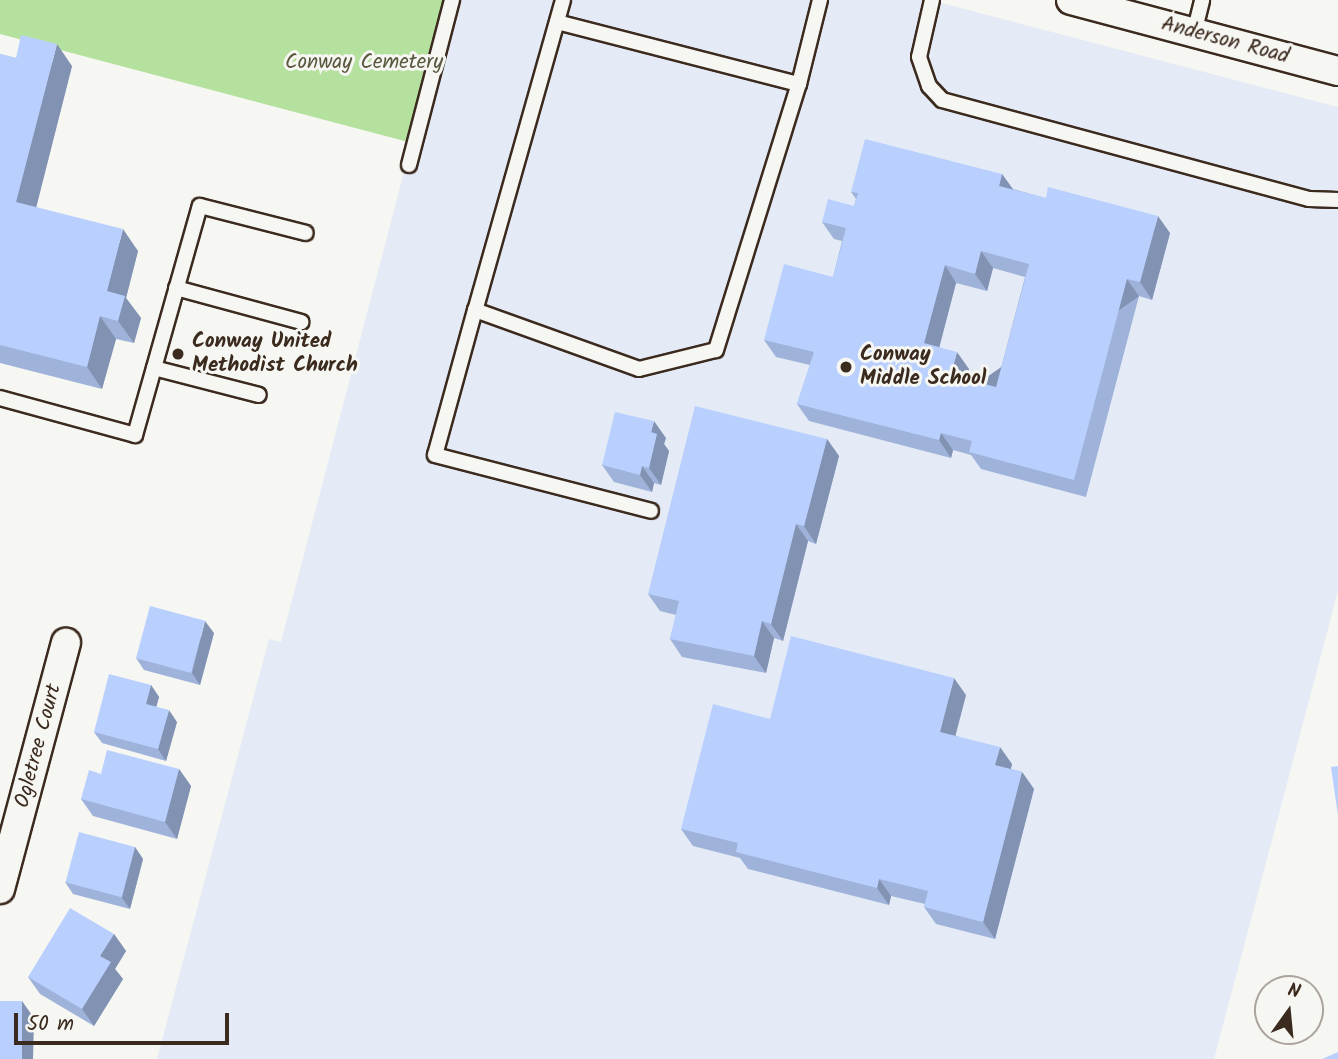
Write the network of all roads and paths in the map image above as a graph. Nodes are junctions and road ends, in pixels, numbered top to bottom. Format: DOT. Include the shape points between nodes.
graph roads {
  1 [pos="452,0"];
  2 [pos="563,0"];
  3 [pos="820,0"];
  4 [pos="932,0"];
  5 [pos="1071,0"];
  6 [pos="1202,0"];
  7 [pos="557,22"];
  8 [pos="1194,33"];
  9 [pos="1338,72"];
  10 [pos="799,84"];
  11 [pos="409,166"];
  12 [pos="1338,200"];
  13 [pos="306,233"];
  14 [pos="176,288"];
  15 [pos="475,310"];
  16 [pos="301,322"];
  17 [pos="154,368"];
  18 [pos="259,395"];
  19 [pos="0,398"];
  20 [pos="651,510"];
  21 [pos="66,643"];
  22 [pos="0,889"];
  1 -- 11 [label="lane"];
  2 -- 7 [label="lane"];
  3 -- 10 [label="lane"];
  4 -- 12 [label="lane" via="919,57 929,86 942,100 1309,199"];
  5 -- 8 [label="street, Anderson Road"];
  6 -- 8 [label="lane"];
  7 -- 10 [label="lane"];
  7 -- 15 [label="lane"];
  8 -- 9 [label="street, Anderson Road"];
  10 -- 15 [label="lane" via="716,351 639,369"];
  13 -- 14 [label="lane" via="200,206"];
  14 -- 16 [label="lane"];
  14 -- 17 [label="lane"];
  15 -- 20 [label="lane" via="435,455"];
  17 -- 18 [label="lane"];
  17 -- 19 [label="lane" via="135,435"];
  21 -- 22 [label="street, Ogletree Court"];
}
